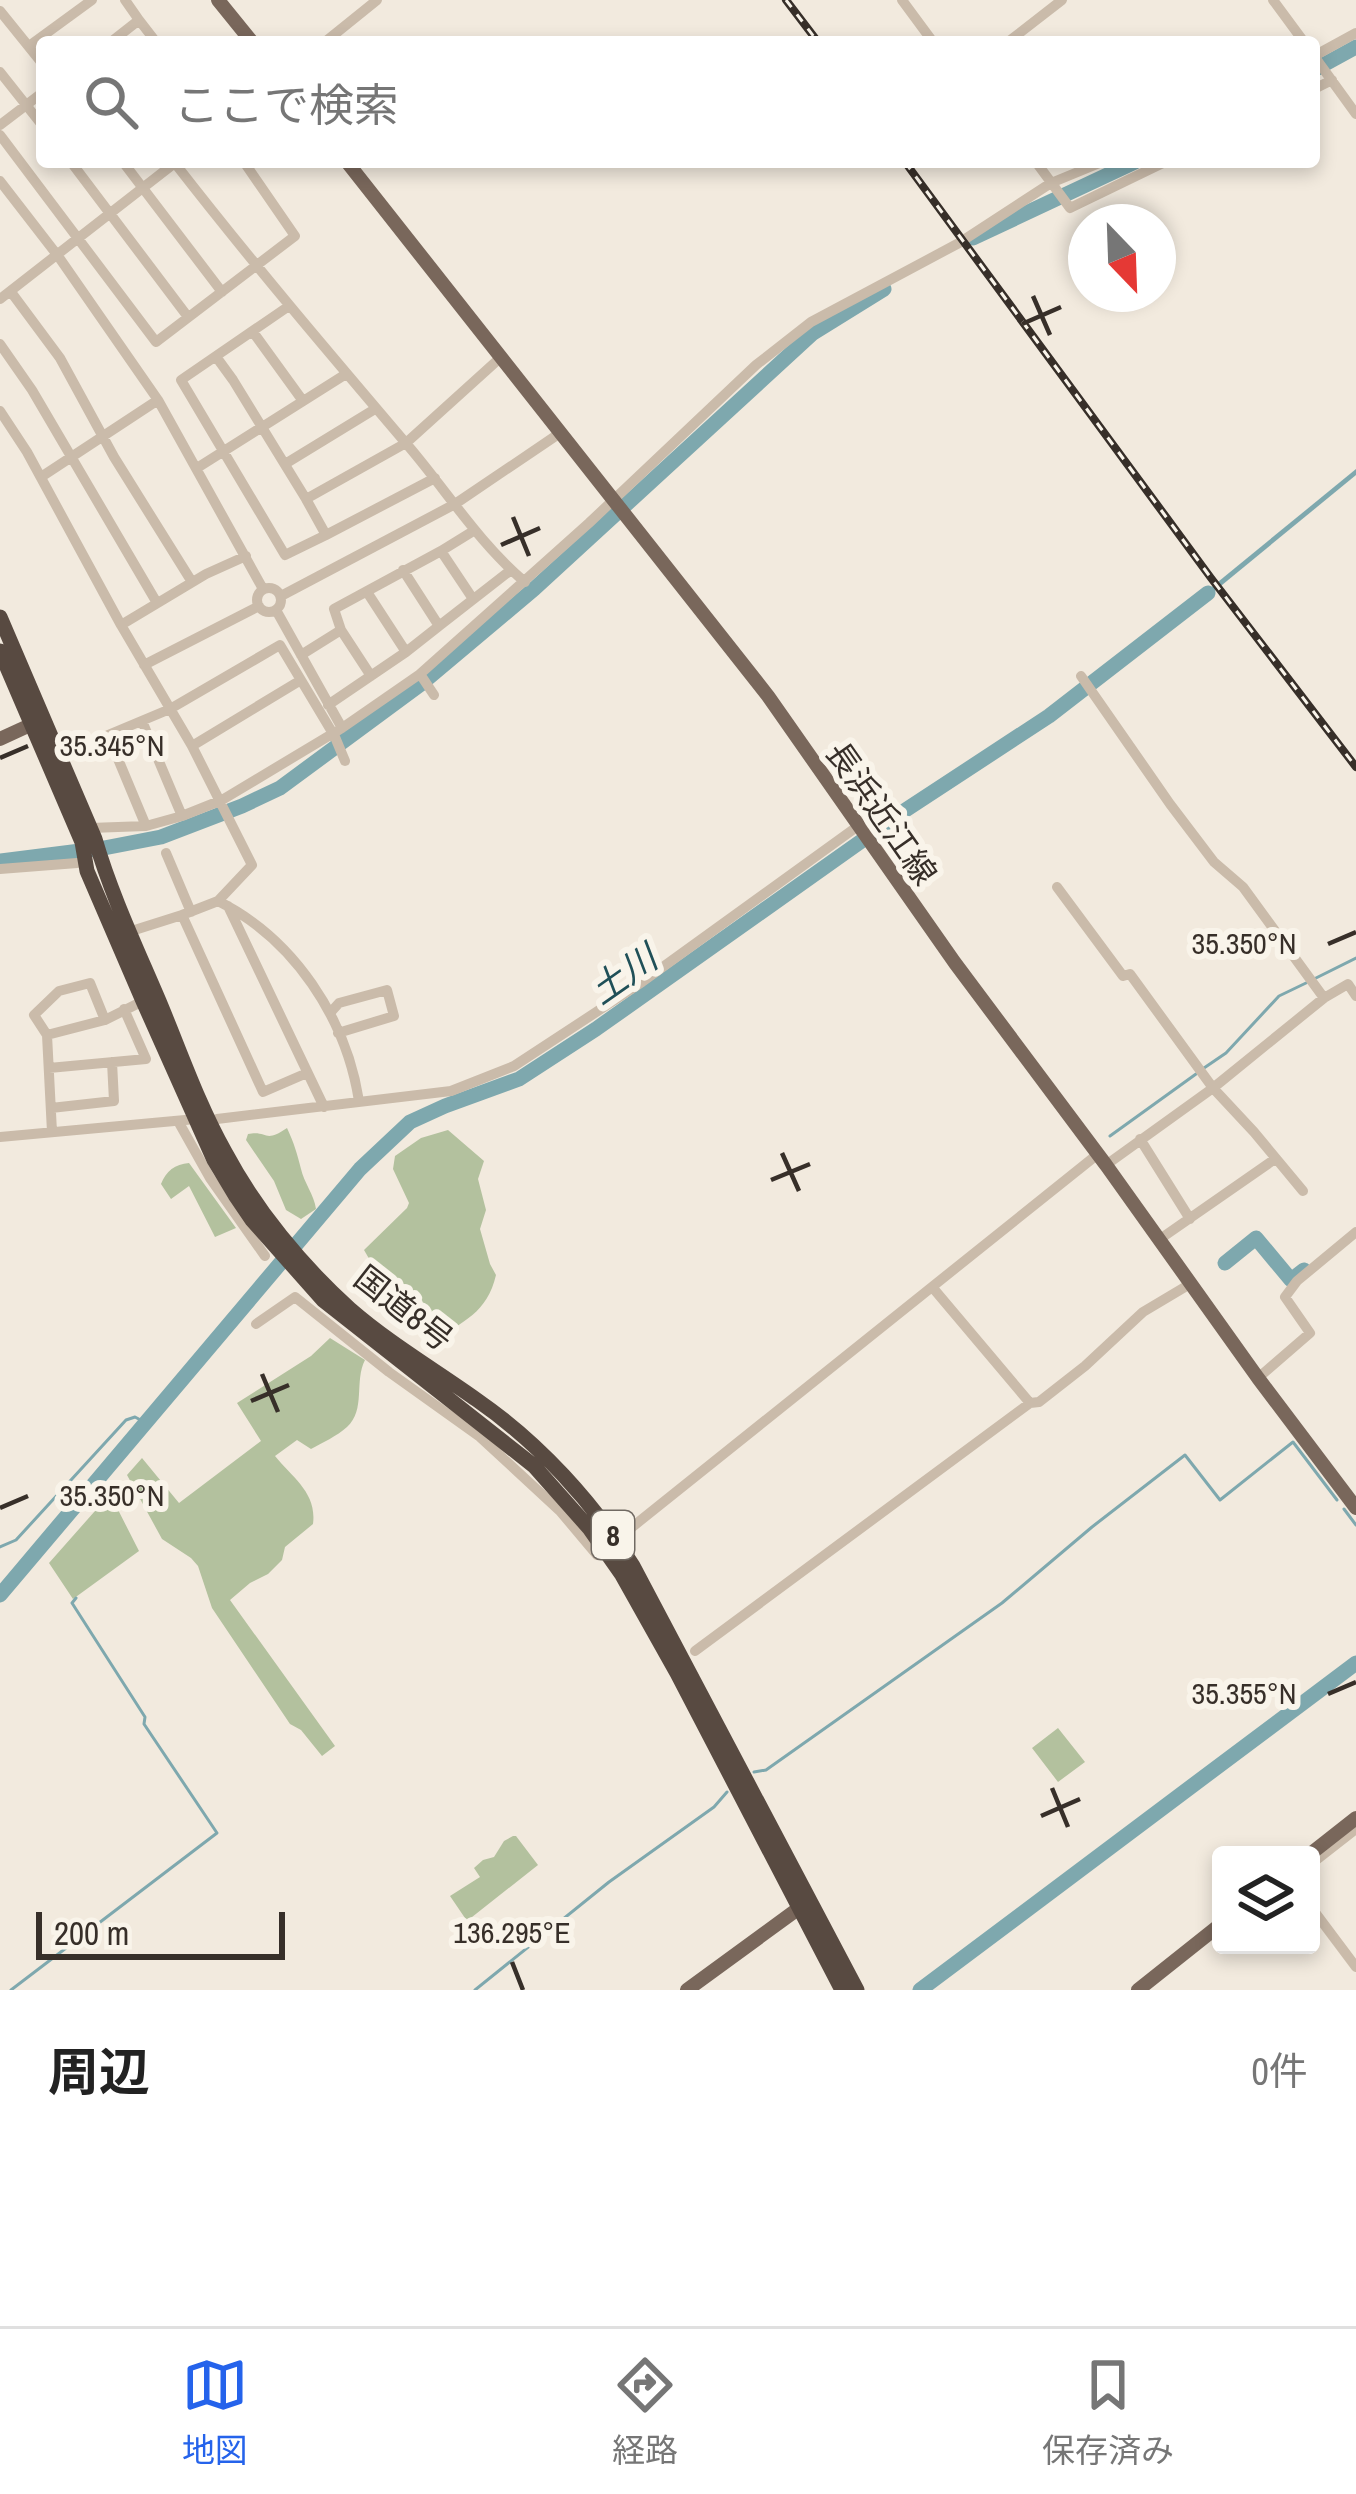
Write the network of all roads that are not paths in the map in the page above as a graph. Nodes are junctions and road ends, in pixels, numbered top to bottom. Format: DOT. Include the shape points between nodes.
graph roads {
  1 [pos="92,0"];
  2 [pos="125,0"];
  3 [pos="218,0"];
  4 [pos="377,0"];
  5 [pos="902,0"];
  6 [pos="1062,0"];
  7 [pos="1274,0"];
  8 [pos="0,11"];
  9 [pos="140,20"];
  10 [pos="1356,33"];
  11 [pos="43,36"];
  12 [pos="119,36"];
  13 [pos="152,36"];
  14 [pos="247,36"];
  15 [pos="332,36"];
  16 [pos="929,36"];
  17 [pos="1015,36"];
  18 [pos="1300,36"];
  19 [pos="36,41"];
  20 [pos="29,46"];
  21 [pos="36,55"];
  22 [pos="1320,55"];
  23 [pos="1320,65"];
  24 [pos="0,72"];
  25 [pos="1330,79"];
  26 [pos="1320,85"];
  27 [pos="36,97"];
  28 [pos="26,104"];
  29 [pos="1356,114"];
  30 [pos="36,117"];
  31 [pos="0,124"];
  32 [pos="0,134"];
  33 [pos="76,168"];
  34 [pos="128,168"];
  35 [pos="168,168"];
  36 [pos="180,168"];
  37 [pos="248,168"];
  38 [pos="352,168"];
  39 [pos="1040,168"];
  40 [pos="1090,168"];
  41 [pos="1153,168"];
  42 [pos="0,181"];
  43 [pos="1054,186"];
  44 [pos="144,188"];
  45 [pos="112,214"];
  46 [pos="80,238"];
  47 [pos="58,256"];
  48 [pos="255,266"];
  49 [pos="222,292"];
  50 [pos="6,296"];
  51 [pos="289,306"];
  52 [pos="188,317"];
  53 [pos="253,332"];
  54 [pos="0,344"];
  55 [pos="217,358"];
  56 [pos="500,358"];
  57 [pos="346,374"];
  58 [pos="158,400"];
  59 [pos="303,400"];
  60 [pos="376,409"];
  61 [pos="0,411"];
  62 [pos="263,427"];
  63 [pos="560,433"];
  64 [pos="104,436"];
  65 [pos="406,443"];
  66 [pos="224,452"];
  67 [pos="72,457"];
  68 [pos="285,464"];
  69 [pos="196,468"];
  70 [pos="40,477"];
  71 [pos="435,478"];
  72 [pos="306,499"];
  73 [pos="614,500"];
  74 [pos="455,504"];
  75 [pos="475,530"];
  76 [pos="326,535"];
  77 [pos="441,551"];
  78 [pos="246,556"];
  79 [pos="404,570"];
  80 [pos="511,570"];
  81 [pos="192,582"];
  82 [pos="525,582"];
  83 [pos="263,589"];
  84 [pos="367,592"];
  85 [pos="281,596"];
  86 [pos="473,599"];
  87 [pos="157,603"];
  88 [pos="259,606"];
  89 [pos="276,610"];
  90 [pos="0,617"];
  91 [pos="121,625"];
  92 [pos="439,626"];
  93 [pos="341,630"];
  94 [pos="0,651"];
  95 [pos="406,652"];
  96 [pos="301,655"];
  97 [pos="144,665"];
  98 [pos="420,674"];
  99 [pos="371,676"];
  100 [pos="1081,676"];
  101 [pos="301,680"];
  102 [pos="434,695"];
  103 [pos="328,704"];
  104 [pos="170,709"];
  105 [pos="142,721"];
  106 [pos="37,722"];
  107 [pos="337,733"];
  108 [pos="0,740"];
  109 [pos="192,746"];
  110 [pos="345,760"];
  111 [pos="222,802"];
  112 [pos="182,816"];
  113 [pos="146,826"];
  114 [pos="859,828"];
  115 [pos="89,836"];
  116 [pos="166,853"];
  117 [pos="89,867"];
  118 [pos="0,869"];
  119 [pos="1057,887"];
  120 [pos="223,903"];
  121 [pos="187,913"];
  122 [pos="122,934"];
  123 [pos="1356,996"];
  124 [pos="1324,998"];
  125 [pos="143,1001"];
  126 [pos="124,1009"];
  127 [pos="330,1012"];
  128 [pos="105,1020"];
  129 [pos="338,1033"];
  130 [pos="47,1035"];
  131 [pos="112,1062"];
  132 [pos="49,1068"];
  133 [pos="307,1073"];
  134 [pos="1214,1088"];
  135 [pos="359,1102"];
  136 [pos="324,1107"];
  137 [pos="51,1108"];
  138 [pos="195,1121"];
  139 [pos="52,1132"];
  140 [pos="0,1137"];
  141 [pos="1140,1138"];
  142 [pos="1102,1159"];
  143 [pos="1275,1160"];
  144 [pos="1303,1192"];
  145 [pos="1190,1219"];
  146 [pos="1356,1232"];
  147 [pos="1160,1239"];
  148 [pos="265,1256"];
  149 [pos="1190,1284"];
  150 [pos="933,1288"];
  151 [pos="256,1324"];
  152 [pos="1258,1378"];
  153 [pos="1030,1403"];
  154 [pos="1356,1508"];
  155 [pos="626,1532"];
  156 [pos="597,1555"];
  157 [pos="695,1651"];
  158 [pos="1356,1818"];
  159 [pos="1356,1829"];
  160 [pos="1320,1846"];
  161 [pos="1320,1857"];
  162 [pos="804,1904"];
  163 [pos="1320,1919"];
  164 [pos="1212,1931"];
  165 [pos="1356,1966"];
  166 [pos="687,1990"];
  167 [pos="842,1990"];
  168 [pos="857,1990"];
  169 [pos="1138,1990"];
  1 -- 11 [label="street"];
  2 -- 9 [label="street"];
  3 -- 14 [label="main road"];
  4 -- 15 [label="street"];
  5 -- 16 [label="street"];
  6 -- 17 [label="street"];
  7 -- 18 [label="street"];
  8 -- 20 [label="street"];
  9 -- 12 [label="street"];
  9 -- 13 [label="street"];
  10 -- 22 [label="street"];
  19 -- 20 [label="street"];
  20 -- 21 [label="street"];
  23 -- 25 [label="street"];
  24 -- 28 [label="street"];
  25 -- 26 [label="street"];
  25 -- 29 [label="street"];
  27 -- 28 [label="street"];
  28 -- 30 [label="street"];
  28 -- 31 [label="street"];
  32 -- 46 [label="street"];
  33 -- 45 [label="street"];
  34 -- 44 [label="street"];
  35 -- 44 [label="street"];
  36 -- 48 [label="street"];
  37 -- 48 [label="street" via="295,236"];
  38 -- 56 [label="main road, 長浜近江線"];
  39 -- 43 [label="street"];
  40 -- 43 [label="street"];
  41 -- 43 [label="street" via="1070,208"];
  42 -- 47 [label="street"];
  43 -- 73 [label="street" via="811,322"];
  44 -- 45 [label="street"];
  44 -- 49 [label="street"];
  45 -- 46 [label="street"];
  45 -- 52 [label="street"];
  46 -- 47 [label="street"];
  46 -- 52 [label="street" via="156,342"];
  47 -- 50 [label="street"];
  47 -- 58 [label="street"];
  48 -- 49 [label="street"];
  48 -- 51 [label="street"];
  49 -- 52 [label="street"];
  50 -- 64 [label="street" via="60,358"];
  51 -- 53 [label="street"];
  51 -- 57 [label="street"];
  53 -- 55 [label="street"];
  53 -- 59 [label="street"];
  54 -- 67 [label="street"];
  55 -- 62 [label="street"];
  55 -- 66 [label="street" via="181,380"];
  56 -- 63 [label="main road, 長浜近江線"];
  56 -- 65 [label="street"];
  57 -- 59 [label="street"];
  57 -- 60 [label="street"];
  58 -- 64 [label="street"];
  58 -- 69 [label="street"];
  59 -- 62 [label="street"];
  60 -- 65 [label="street"];
  60 -- 68 [label="street"];
  61 -- 70 [label="street"];
  62 -- 66 [label="street"];
  62 -- 68 [label="street"];
  63 -- 73 [label="main road, 長浜近江線"];
  63 -- 74 [label="street"];
  64 -- 67 [label="street"];
  64 -- 81 [label="street"];
  65 -- 71 [label="street"];
  65 -- 72 [label="street"];
  66 -- 69 [label="street"];
  66 -- 76 [label="street" via="285,555"];
  67 -- 70 [label="street"];
  67 -- 87 [label="street"];
  68 -- 72 [label="street"];
  69 -- 78 [label="street"];
  70 -- 91 [label="street"];
  71 -- 74 [label="street"];
  71 -- 76 [label="street"];
  72 -- 76 [label="street"];
  73 -- 82 [label="street"];
  73 -- 114 [label="main road, 長浜近江線" via="768,696"];
  74 -- 75 [label="street"];
  74 -- 85 [label="street"];
  75 -- 77 [label="street"];
  75 -- 80 [label="street"];
  77 -- 79 [label="street"];
  77 -- 86 [label="street"];
  78 -- 81 [label="street"];
  78 -- 83 [label="street"];
  79 -- 84 [label="street"];
  79 -- 92 [label="street"];
  80 -- 82 [label="street"];
  80 -- 86 [label="street"];
  81 -- 87 [label="street"];
  82 -- 98 [label="street"];
  83 -- 85 [label="street"];
  83 -- 88 [label="street"];
  84 -- 93 [label="street" via="334,609"];
  84 -- 95 [label="street"];
  85 -- 89 [label="street"];
  86 -- 92 [label="street"];
  87 -- 91 [label="street"];
  88 -- 89 [label="street"];
  88 -- 97 [label="street"];
  89 -- 96 [label="street"];
  90 -- 106 [label="highway, 国道8号 / 8"];
  91 -- 97 [label="street"];
  92 -- 95 [label="street"];
  93 -- 96 [label="street"];
  93 -- 99 [label="street"];
  94 -- 106 [label="highway, 国道8号 / 8"];
  95 -- 99 [label="street"];
  96 -- 103 [label="street"];
  97 -- 104 [label="street"];
  98 -- 102 [label="street"];
  98 -- 107 [label="street"];
  99 -- 103 [label="street"];
  100 -- 124 [label="street" via="1203,848 1244,887"];
  101 -- 104 [label="street" via="280,645"];
  101 -- 107 [label="street"];
  101 -- 109 [label="street"];
  103 -- 107 [label="street"];
  104 -- 105 [label="street"];
  104 -- 109 [label="street"];
  105 -- 112 [label="street"];
  105 -- 113 [label="street" via="108,735"];
  106 -- 108 [label="main road"];
  106 -- 115 [label="highway, 国道8号 / 8"];
  107 -- 110 [label="street"];
  107 -- 111 [label="street"];
  109 -- 111 [label="street"];
  111 -- 112 [label="street"];
  111 -- 120 [label="street" via="252,865"];
  112 -- 113 [label="street"];
  113 -- 115 [label="street"];
  114 -- 135 [label="street" via="514,1066 451,1091"];
  114 -- 142 [label="main road, 長浜近江線"];
  115 -- 117 [label="highway, 国道8号 / 8"];
  116 -- 121 [label="street"];
  117 -- 118 [label="street"];
  117 -- 122 [label="highway, 国道8号 / 8"];
  119 -- 134 [label="street"];
  120 -- 121 [label="street"];
  120 -- 127 [label="street" via="301,965"];
  120 -- 133 [label="street"];
  121 -- 122 [label="street"];
  121 -- 133 [label="street" via="262,1091"];
  122 -- 125 [label="highway, 国道8号 / 8"];
  122 -- 138 [label="highway, 国道8号 / 8"];
  123 -- 124 [label="street" via="1348,984"];
  124 -- 134 [label="street"];
  125 -- 126 [label="street"];
  125 -- 138 [label="highway, 国道8号 / 8"];
  126 -- 128 [label="street"];
  126 -- 131 [label="street" via="146,1059"];
  127 -- 129 [label="street"];
  127 -- 129 [label="street" via="387,990 394,1016"];
  128 -- 130 [label="street"];
  128 -- 130 [label="street" via="90,982 59,992 34,1015"];
  129 -- 135 [label="street"];
  130 -- 132 [label="street"];
  131 -- 132 [label="street"];
  131 -- 137 [label="street" via="114,1101"];
  132 -- 137 [label="street"];
  133 -- 136 [label="street"];
  134 -- 141 [label="street"];
  134 -- 143 [label="street"];
  135 -- 136 [label="street"];
  136 -- 138 [label="street"];
  137 -- 139 [label="street"];
  138 -- 139 [label="street"];
  138 -- 148 [label="street" via="210,1178"];
  138 -- 162 [label="highway, 国道8号 / 8" via="226,1154 257,1215 298,1265 496,1415 601,1518"];
  139 -- 140 [label="street"];
  141 -- 142 [label="street"];
  141 -- 145 [label="street"];
  142 -- 147 [label="main road, 長浜近江線"];
  142 -- 150 [label="street"];
  143 -- 144 [label="street"];
  143 -- 145 [label="street"];
  145 -- 147 [label="street"];
  146 -- 152 [label="street" via="1285,1298 1310,1333"];
  147 -- 149 [label="main road, 長浜近江線"];
  149 -- 152 [label="main road, 長浜近江線"];
  149 -- 153 [label="street"];
  150 -- 153 [label="street"];
  150 -- 155 [label="street"];
  151 -- 156 [label="street" via="296,1297 480,1437"];
  152 -- 154 [label="main road, 長浜近江線"];
  153 -- 157 [label="street"];
  158 -- 160 [label="main road"];
  159 -- 161 [label="street"];
  162 -- 166 [label="main road"];
  162 -- 167 [label="highway, 国道8号 / 8"];
  162 -- 168 [label="highway, 国道8号 / 8"];
  163 -- 165 [label="street"];
  164 -- 169 [label="main road"];
}
